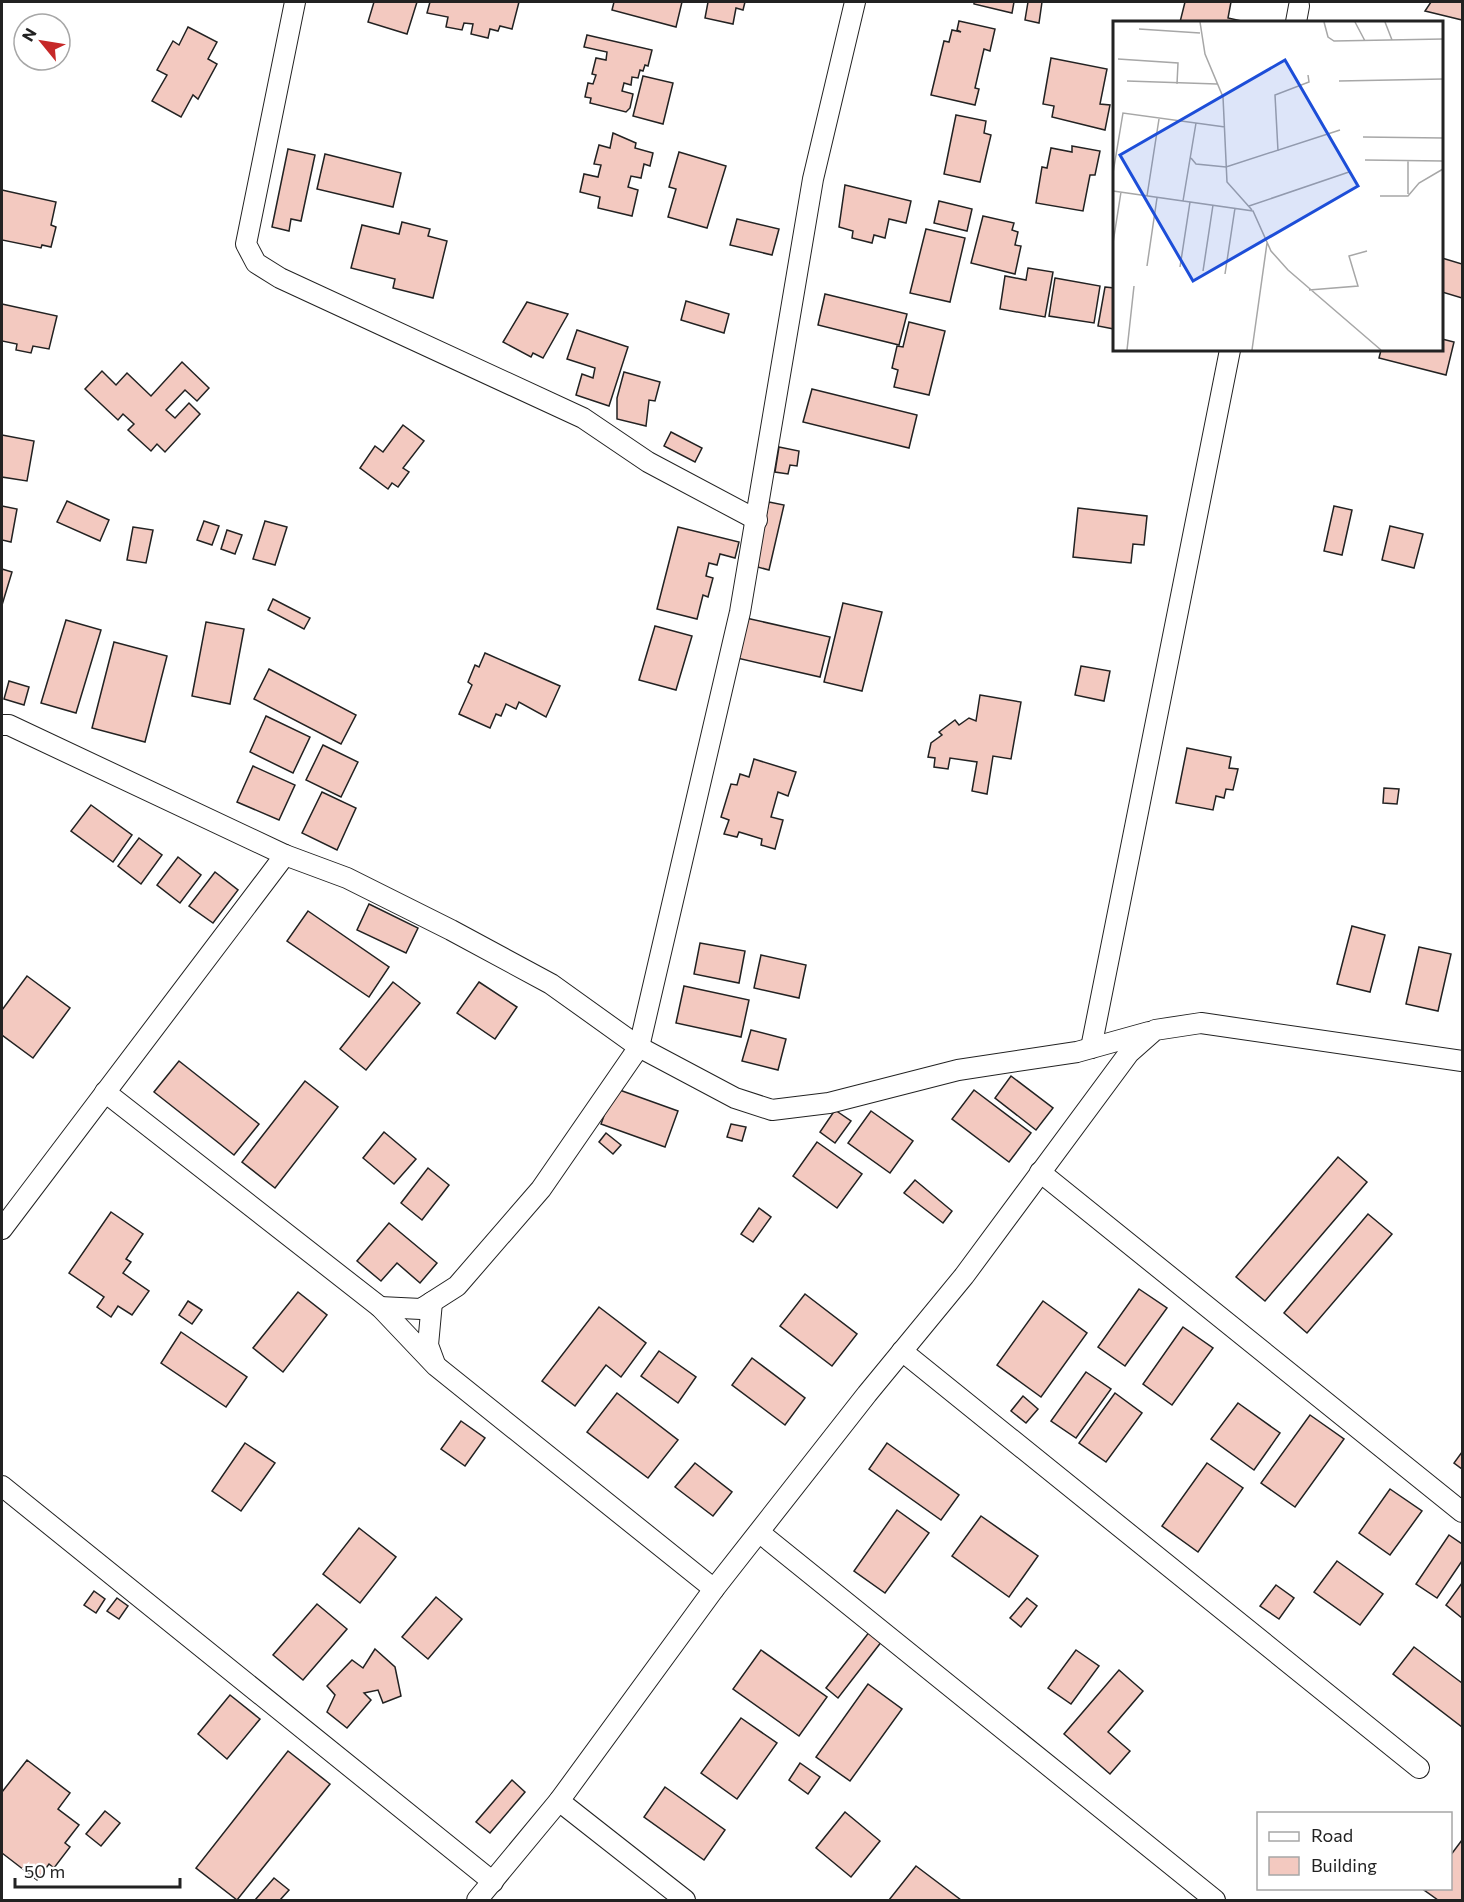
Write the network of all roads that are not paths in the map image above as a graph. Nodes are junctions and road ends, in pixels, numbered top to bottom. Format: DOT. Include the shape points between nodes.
graph roads {
  1 [pos="296,2"];
  2 [pos="855,2"];
  3 [pos="1230,351"];
  4 [pos="757,520"];
  5 [pos="2,725"];
  6 [pos="285,855"];
  7 [pos="1155,1030"];
  8 [pos="639,1047"];
  9 [pos="1091,1048"];
  10 [pos="1462,1061"];
  11 [pos="105,1092"];
  12 [pos="1041,1172"];
  13 [pos="2,1229"];
  14 [pos="432,1302"];
  15 [pos="380,1307"];
  16 [pos="902,1351"];
  17 [pos="436,1366"];
  18 [pos="2,1486"];
  19 [pos="1462,1512"];
  20 [pos="760,1533"];
  21 [pos="714,1589"];
  22 [pos="1419,1768"];
  23 [pos="559,1801"];
  24 [pos="493,1882"];
  25 [pos="477,1900"];
  26 [pos="685,1900"];
  27 [pos="1215,1900"];
  1 -- 4 [label="street" via="246,244 256,263 280,278 583,418 648,462"];
  2 -- 4 [label="street" via="813,179"];
  3 -- 9 [label="street"];
  4 -- 8 [label="street" via="738,624"];
  5 -- 6 [label="street"];
  6 -- 8 [label="street" via="347,878 461,935 551,984"];
  6 -- 11 [label="street"];
  7 -- 9 [label="street"];
  7 -- 10 [label="street" via="1201,1023"];
  7 -- 12 [label="street" via="1129,1053"];
  8 -- 9 [label="street" via="735,1098 772,1110 829,1103 958,1070"];
  8 -- 14 [label="street" via="541,1189 457,1286"];
  11 -- 13 [label="street"];
  11 -- 15 [label="street"];
  12 -- 16 [label="street"];
  12 -- 19 [label="street"];
  14 -- 15 [label="street" via="421,1309"];
  14 -- 17 [label="street" via="428,1345"];
  15 -- 17 [label="street"];
  16 -- 20 [label="street"];
  16 -- 22 [label="street"];
  17 -- 21 [label="street"];
  18 -- 24 [label="street"];
  20 -- 21 [label="street"];
  20 -- 27 [label="street"];
  21 -- 23 [label="street"];
  23 -- 24 [label="street"];
  23 -- 26 [label="street"];
  24 -- 25 [label="street"];
}
